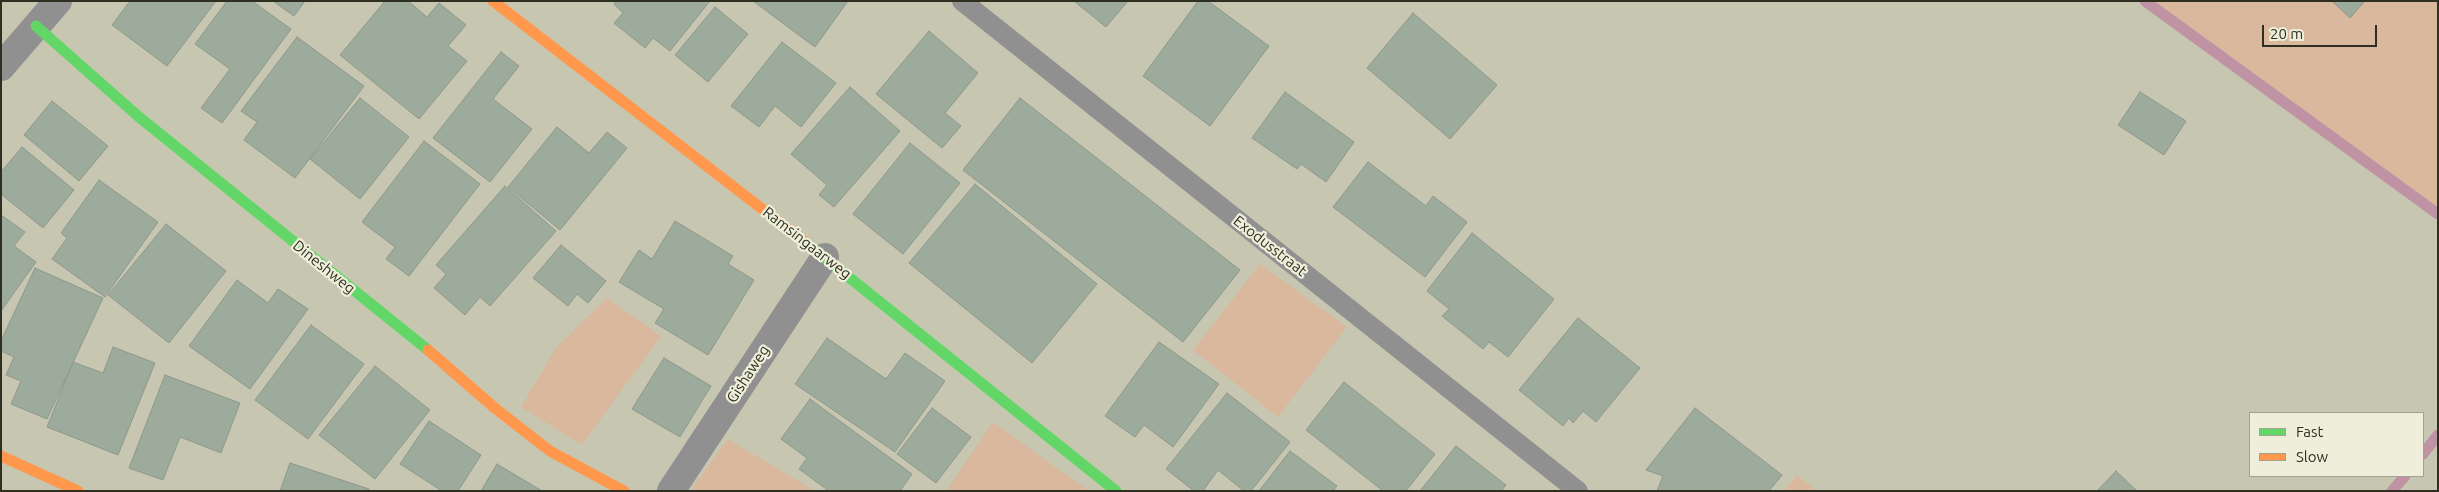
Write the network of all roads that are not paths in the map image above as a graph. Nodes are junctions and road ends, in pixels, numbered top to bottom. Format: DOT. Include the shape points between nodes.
graph roads {
  1 [pos="58,1"];
  2 [pos="494,1"];
  3 [pos="962,1"];
  4 [pos="36,26"];
  5 [pos="1,67"];
  6 [pos="825,257"];
  7 [pos="1,456"];
  8 [pos="78,491"];
  9 [pos="624,491"];
  10 [pos="671,491"];
  11 [pos="1116,491"];
  12 [pos="1578,491"];
  1 -- 4 [label="street"];
  2 -- 6 [label="street, Ramsingaarweg"];
  3 -- 12 [label="lane, Exodusstraat"];
  4 -- 5 [label="street"];
  4 -- 9 [label="street, Dineshweg" via="139,117 496,409 550,450"];
  6 -- 10 [label="street, Gishaweg"];
  6 -- 11 [label="street, Ramsingaarweg"];
  7 -- 8 [label="street"];
}
